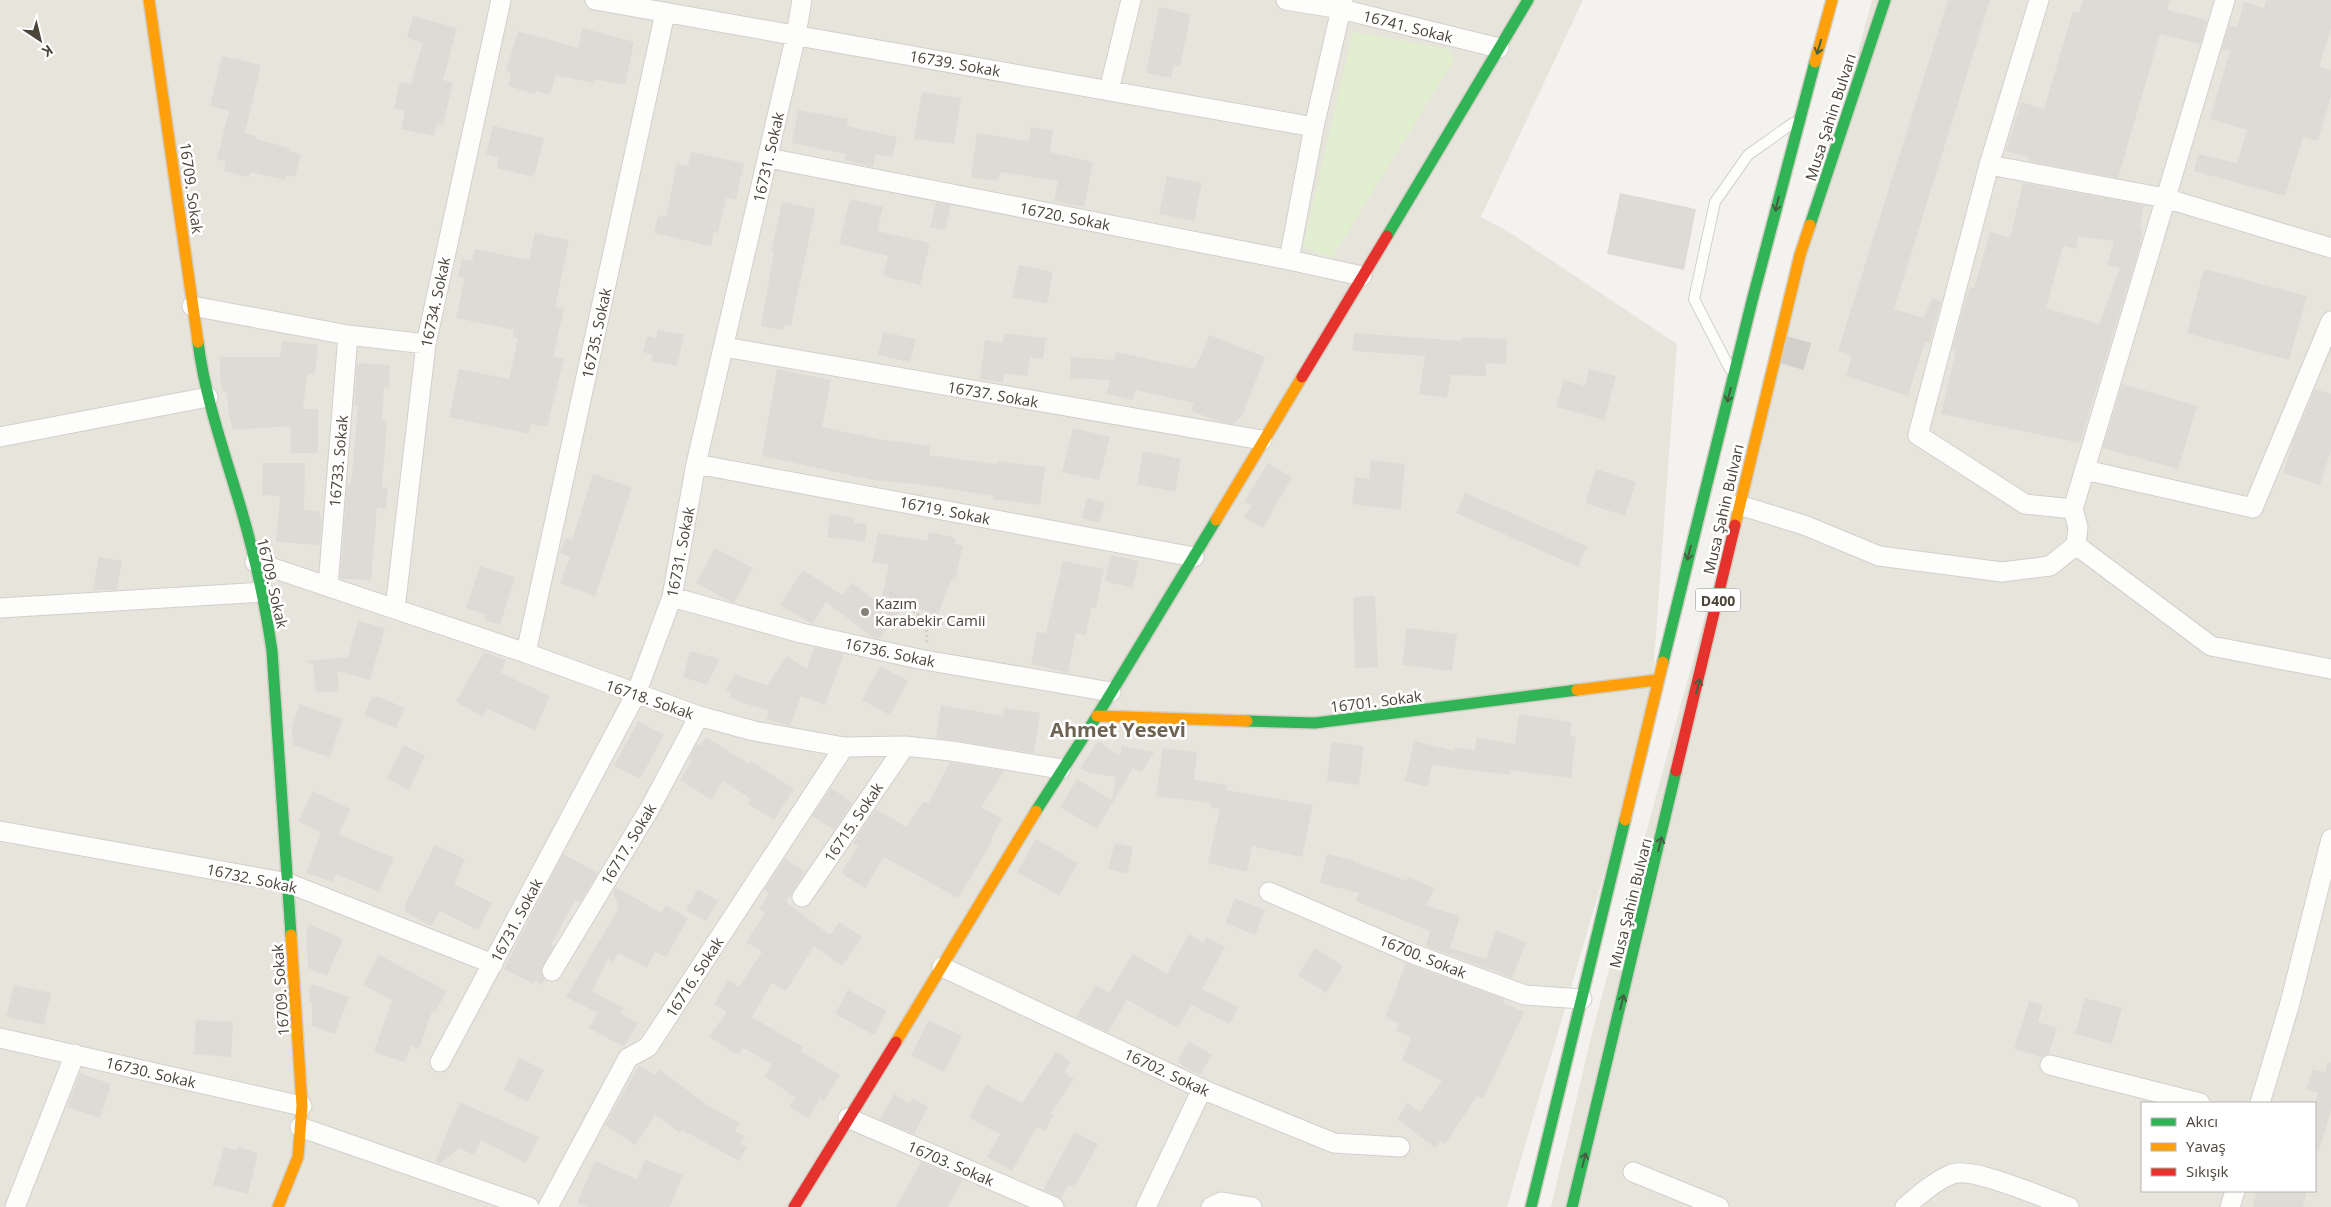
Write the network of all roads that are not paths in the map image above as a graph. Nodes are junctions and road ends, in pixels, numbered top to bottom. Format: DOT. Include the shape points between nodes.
graph roads {
  1 [pos="149,0"];
  2 [pos="501,0"];
  3 [pos="802,0"];
  4 [pos="1131,0"];
  5 [pos="1286,0"];
  6 [pos="1528,0"];
  7 [pos="1832,0"];
  8 [pos="1885,0"];
  9 [pos="2039,0"];
  10 [pos="2225,0"];
  11 [pos="604,1"];
  12 [pos="1342,5"];
  13 [pos="665,13"];
  14 [pos="796,35"];
  15 [pos="1500,48"];
  16 [pos="1109,90"];
  17 [pos="1800,118"];
  18 [pos="1314,127"];
  19 [pos="768,158"];
  20 [pos="1989,165"];
  21 [pos="2165,198"];
  22 [pos="2331,248"];
  23 [pos="1289,260"];
  24 [pos="1362,276"];
  25 [pos="1793,281"];
  26 [pos="192,306"];
  27 [pos="1801,306"];
  28 [pos="2331,321"];
  29 [pos="348,335"];
  30 [pos="426,344"];
  31 [pos="724,347"];
  32 [pos="1734,375"];
  33 [pos="208,397"];
  34 [pos="1772,420"];
  35 [pos="0,437"];
  36 [pos="1262,440"];
  37 [pos="696,464"];
  38 [pos="2085,470"];
  39 [pos="1747,472"];
  40 [pos="1739,505"];
  41 [pos="2073,509"];
  42 [pos="2076,545"];
  43 [pos="1194,557"];
  44 [pos="255,562"];
  45 [pos="328,586"];
  46 [pos="264,592"];
  47 [pos="672,597"];
  48 [pos="0,608"];
  49 [pos="395,609"];
  50 [pos="526,654"];
  51 [pos="2331,669"];
  52 [pos="1657,680"];
  53 [pos="1112,692"];
  54 [pos="636,694"];
  55 [pos="700,716"];
  56 [pos="1097,716"];
  57 [pos="905,746"];
  58 [pos="844,747"];
  59 [pos="1060,769"];
  60 [pos="0,831"];
  61 [pos="2331,838"];
  62 [pos="288,883"];
  63 [pos="1269,892"];
  64 [pos="802,897"];
  65 [pos="493,964"];
  66 [pos="942,967"];
  67 [pos="552,971"];
  68 [pos="1582,999"];
  69 [pos="0,1038"];
  70 [pos="75,1054"];
  71 [pos="440,1062"];
  72 [pos="2050,1065"];
  73 [pos="1202,1089"];
  74 [pos="2196,1102"];
  75 [pos="2260,1102"];
  76 [pos="302,1106"];
  77 [pos="848,1118"];
  78 [pos="300,1127"];
  79 [pos="1400,1147"];
  80 [pos="1633,1172"];
  81 [pos="2235,1192"];
  82 [pos="15,1207"];
  83 [pos="278,1207"];
  84 [pos="529,1207"];
  85 [pos="548,1207"];
  86 [pos="794,1207"];
  87 [pos="1054,1207"];
  88 [pos="1146,1207"];
  89 [pos="1211,1207"];
  90 [pos="1252,1207"];
  91 [pos="1531,1207"];
  92 [pos="1572,1207"];
  93 [pos="1719,1207"];
  94 [pos="1905,1207"];
  95 [pos="2069,1207"];
  96 [pos="2230,1207"];
  1 -- 26 [label="main road, 16709. Sokak"];
  2 -- 30 [label="street, 16734. Sokak"];
  3 -- 14 [label="street, 16731. Sokak"];
  4 -- 16 [label="street"];
  5 -- 12 [label="street, 16741. Sokak"];
  6 -- 15 [label="main road"];
  7 -- 17 [label="main road, Musa Şahin Bulvarı / D400, one-way"];
  8 -- 25 [label="main road, Musa Şahin Bulvarı / D400"];
  9 -- 20 [label="street"];
  10 -- 21 [label="street"];
  11 -- 13 [label="street, 16739. Sokak"];
  12 -- 15 [label="street, 16741. Sokak"];
  12 -- 18 [label="street"];
  13 -- 14 [label="street, 16739. Sokak"];
  13 -- 50 [label="street, 16735. Sokak"];
  14 -- 16 [label="street, 16739. Sokak"];
  14 -- 19 [label="street, 16731. Sokak"];
  15 -- 24 [label="main road"];
  16 -- 18 [label="street, 16739. Sokak"];
  17 -- 32 [label="main road, Musa Şahin Bulvarı / D400, one-way"];
  17 -- 32 [label="lane" via="1748,155 1715,202 1694,299"];
  18 -- 23 [label="street"];
  19 -- 23 [label="street, 16720. Sokak"];
  19 -- 31 [label="street, 16731. Sokak"];
  20 -- 21 [label="street"];
  20 -- 41 [label="street" via="1918,435 2024,504"];
  21 -- 22 [label="street"];
  21 -- 38 [label="street"];
  23 -- 24 [label="street, 16720. Sokak"];
  24 -- 36 [label="main road"];
  25 -- 27 [label="main road"];
  25 -- 39 [label="main road, Musa Şahin Bulvarı / D400"];
  26 -- 29 [label="street"];
  26 -- 33 [label="main road, 16709. Sokak"];
  28 -- 38 [label="street" via="2253,508"];
  29 -- 30 [label="street"];
  29 -- 45 [label="street, 16733. Sokak"];
  30 -- 49 [label="street, 16734. Sokak"];
  31 -- 36 [label="street, 16737. Sokak"];
  31 -- 37 [label="street, 16731. Sokak"];
  32 -- 52 [label="main road, Musa Şahin Bulvarı / D400, one-way"];
  33 -- 35 [label="street"];
  33 -- 44 [label="main road, 16709. Sokak"];
  34 -- 39 [label="main road"];
  36 -- 43 [label="main road"];
  37 -- 43 [label="street, 16719. Sokak"];
  37 -- 47 [label="street, 16731. Sokak"];
  38 -- 41 [label="street"];
  39 -- 40 [label="main road, Musa Şahin Bulvarı / D400"];
  40 -- 42 [label="street" via="1804,526 1879,556 2002,572 2050,566"];
  92 -- 40 [label="main road, Musa Şahin Bulvarı / D400, one-way"];
  41 -- 42 [label="street" via="2078,527"];
  42 -- 51 [label="street" via="2211,646"];
  43 -- 53 [label="main road"];
  44 -- 45 [label="street, 16718. Sokak"];
  44 -- 46 [label="main road, 16709. Sokak"];
  45 -- 49 [label="street, 16718. Sokak"];
  46 -- 48 [label="street"];
  46 -- 62 [label="main road, 16709. Sokak" via="272,651"];
  47 -- 53 [label="street, 16736. Sokak" via="801,633 928,661"];
  47 -- 54 [label="street, 16731. Sokak"];
  49 -- 50 [label="street, 16718. Sokak"];
  50 -- 54 [label="street, 16718. Sokak"];
  52 -- 56 [label="main road, 16701. Sokak" via="1315,723"];
  52 -- 68 [label="main road, Musa Şahin Bulvarı / D400"];
  53 -- 56 [label="main road"];
  54 -- 55 [label="street, 16718. Sokak"];
  54 -- 65 [label="street, 16731. Sokak"];
  55 -- 58 [label="street, 16718. Sokak" via="754,731"];
  55 -- 67 [label="street, 16717. Sokak" via="650,808"];
  56 -- 59 [label="main road"];
  57 -- 58 [label="street, 16718. Sokak"];
  57 -- 59 [label="street, 16718. Sokak"];
  57 -- 64 [label="street, 16715. Sokak"];
  58 -- 85 [label="street, 16716. Sokak" via="648,1047 628,1058"];
  59 -- 66 [label="main road"];
  60 -- 62 [label="street, 16732. Sokak"];
  61 -- 75 [label="street" via="2290,1003"];
  62 -- 65 [label="street, 16732. Sokak"];
  62 -- 76 [label="main road, 16709. Sokak"];
  63 -- 68 [label="street, 16700. Sokak" via="1411,953 1526,995"];
  65 -- 71 [label="street, 16731. Sokak"];
  66 -- 73 [label="street, 16702. Sokak"];
  66 -- 77 [label="main road"];
  68 -- 91 [label="main road, Musa Şahin Bulvarı / D400"];
  69 -- 70 [label="street, 16730. Sokak"];
  70 -- 76 [label="street, 16730. Sokak"];
  70 -- 82 [label="street"];
  72 -- 74 [label="street"];
  73 -- 79 [label="street, 16702. Sokak" via="1334,1143"];
  73 -- 88 [label="street"];
  76 -- 78 [label="main road, 16709. Sokak"];
  77 -- 86 [label="main road"];
  77 -- 87 [label="street, 16703. Sokak"];
  78 -- 83 [label="main road, 16709. Sokak" via="298,1157"];
  78 -- 84 [label="street"];
  80 -- 93 [label="street"];
  81 -- 96 [label="street"];
  89 -- 90 [label="street" via="1222,1202"];
  94 -- 95 [label="street" via="1946,1178 1965,1172"];
}
